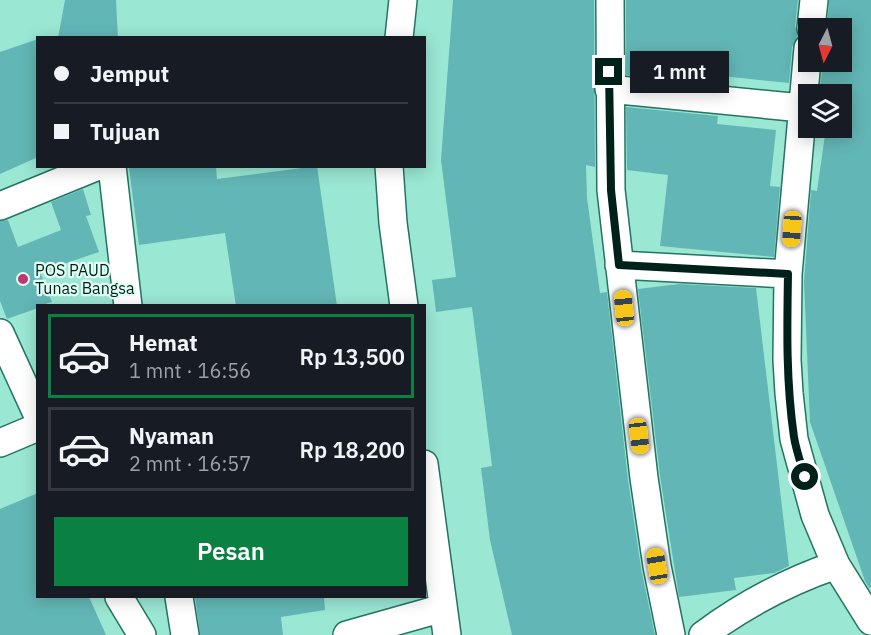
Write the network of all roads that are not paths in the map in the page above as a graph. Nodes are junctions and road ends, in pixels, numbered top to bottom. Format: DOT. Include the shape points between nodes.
graph roads {
  1 [pos="404,0"];
  2 [pos="610,0"];
  3 [pos="814,0"];
  4 [pos="812,18"];
  5 [pos="399,36"];
  6 [pos="609,89"];
  7 [pos="798,108"];
  8 [pos="799,138"];
  9 [pos="93,168"];
  10 [pos="112,168"];
  11 [pos="389,168"];
  12 [pos="0,206"];
  13 [pos="619,265"];
  14 [pos="788,274"];
  15 [pos="128,304"];
  16 [pos="404,304"];
  17 [pos="0,333"];
  18 [pos="36,412"];
  19 [pos="36,428"];
  20 [pos="0,443"];
  21 [pos="426,479"];
  22 [pos="836,565"];
  23 [pos="120,598"];
  24 [pos="178,598"];
  25 [pos="443,608"];
  26 [pos="871,621"];
  27 [pos="142,635"];
  28 [pos="185,635"];
  29 [pos="347,635"];
  30 [pos="447,635"];
  31 [pos="671,635"];
  32 [pos="704,635"];
  1 -- 5 [label="street"];
  2 -- 6 [label="street"];
  3 -- 4 [label="street"];
  6 -- 7 [label="street"];
  6 -- 13 [label="street" via="611,190"];
  8 -- 14 [label="street"];
  9 -- 12 [label="street"];
  10 -- 15 [label="street"];
  11 -- 16 [label="street"];
  13 -- 14 [label="street"];
  13 -- 31 [label="street" via="644,478"];
  14 -- 22 [label="street" via="787,360 794,439 815,515"];
  17 -- 18 [label="street"];
  19 -- 20 [label="street"];
  21 -- 25 [label="street"];
  22 -- 26 [label="street"];
  22 -- 32 [label="street" via="758,598"];
  23 -- 27 [label="street"];
  24 -- 28 [label="street"];
  25 -- 29 [label="street"];
  25 -- 30 [label="street"];
}
